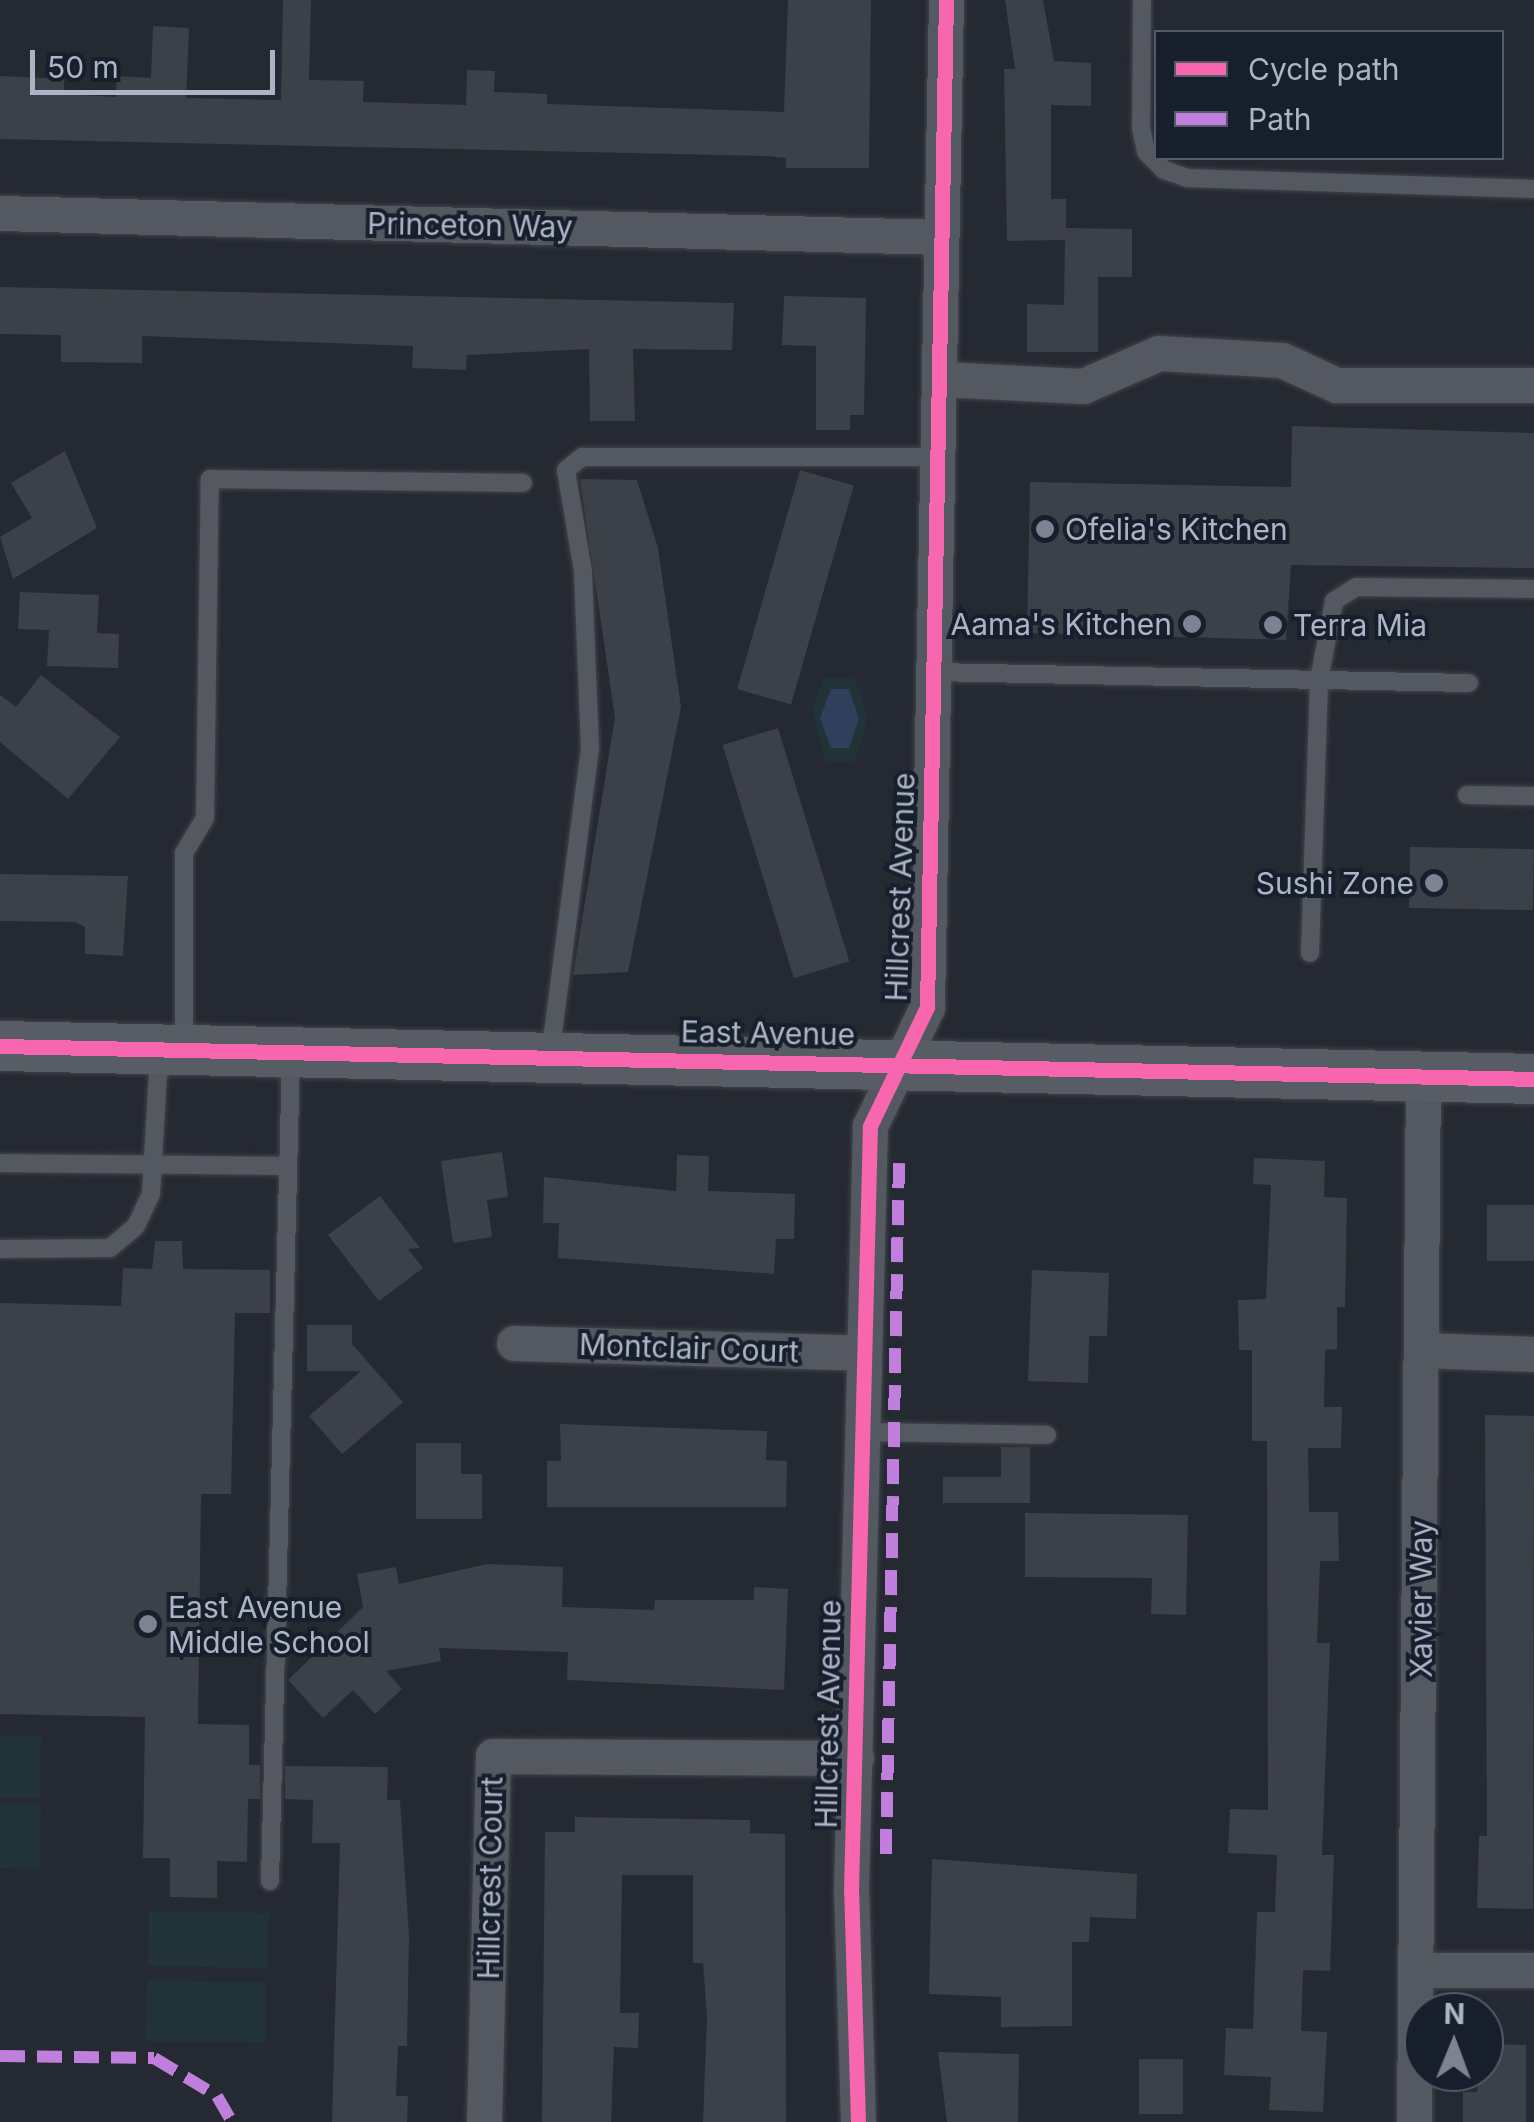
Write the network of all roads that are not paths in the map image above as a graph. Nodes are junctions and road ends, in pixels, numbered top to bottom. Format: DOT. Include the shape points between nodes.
graph roads {
  1 [pos="946,0"];
  2 [pos="1142,0"];
  3 [pos="1534,189"];
  4 [pos="0,213"];
  5 [pos="941,237"];
  6 [pos="940,380"];
  7 [pos="1534,385"];
  8 [pos="938,456"];
  9 [pos="523,483"];
  10 [pos="1534,589"];
  11 [pos="934,672"];
  12 [pos="1319,680"];
  13 [pos="1470,683"];
  14 [pos="1467,795"];
  15 [pos="1534,796"];
  16 [pos="1310,953"];
  17 [pos="0,1046"];
  18 [pos="171,1049"];
  19 [pos="291,1051"];
  20 [pos="550,1056"];
  21 [pos="905,1062"];
  22 [pos="1423,1076"];
  23 [pos="1534,1078"];
  24 [pos="0,1163"];
  25 [pos="152,1166"];
  26 [pos="288,1166"];
  27 [pos="0,1249"];
  28 [pos="514,1343"];
  29 [pos="1421,1350"];
  30 [pos="864,1353"];
  31 [pos="1534,1354"];
  32 [pos="862,1432"];
  33 [pos="1047,1434"];
  34 [pos="856,1758"];
  35 [pos="270,1880"];
  36 [pos="1420,1970"];
  37 [pos="1534,1970"];
  38 [pos="484,2122"];
  39 [pos="858,2122"];
  40 [pos="1414,2122"];
  1 -- 5 [label="street, Hillcrest Avenue"];
  2 -- 3 [label="lane" via="1141,128 1146,152 1164,170 1187,178"];
  4 -- 5 [label="street, Princeton Way"];
  5 -- 6 [label="street, Hillcrest Avenue"];
  6 -- 7 [label="street" via="1083,386 1159,353 1282,360 1336,385"];
  6 -- 8 [label="street, Hillcrest Avenue"];
  8 -- 11 [label="street, Hillcrest Avenue"];
  8 -- 20 [label="lane" via="582,458 566,470 582,570 590,748"];
  9 -- 18 [label="lane" via="210,479 205,818 184,853"];
  10 -- 12 [label="lane" via="1356,587 1326,618"];
  11 -- 12 [label="lane"];
  11 -- 21 [label="street, Hillcrest Avenue" via="927,1007"];
  12 -- 13 [label="lane"];
  12 -- 16 [label="lane"];
  14 -- 15 [label="lane"];
  17 -- 18 [label="main road, East Avenue"];
  18 -- 19 [label="main road, East Avenue"];
  18 -- 25 [label="lane"];
  19 -- 20 [label="main road, East Avenue"];
  19 -- 26 [label="lane"];
  20 -- 21 [label="main road, East Avenue"];
  21 -- 22 [label="main road, East Avenue"];
  21 -- 30 [label="street, Hillcrest Avenue" via="870,1126"];
  22 -- 23 [label="main road, East Avenue"];
  22 -- 29 [label="street, Xavier Way"];
  24 -- 25 [label="lane"];
  25 -- 26 [label="lane"];
  25 -- 27 [label="lane" via="146,1210 110,1248"];
  26 -- 35 [label="lane"];
  28 -- 30 [label="street, Montclair Court"];
  29 -- 31 [label="street"];
  29 -- 36 [label="street, Xavier Way"];
  30 -- 32 [label="street, Hillcrest Avenue"];
  32 -- 33 [label="lane"];
  32 -- 34 [label="street, Hillcrest Avenue"];
  34 -- 38 [label="street, Hillcrest Court" via="493,1756"];
  34 -- 39 [label="street, Hillcrest Avenue"];
  36 -- 37 [label="street"];
  36 -- 40 [label="street, Xavier Way"];
}
